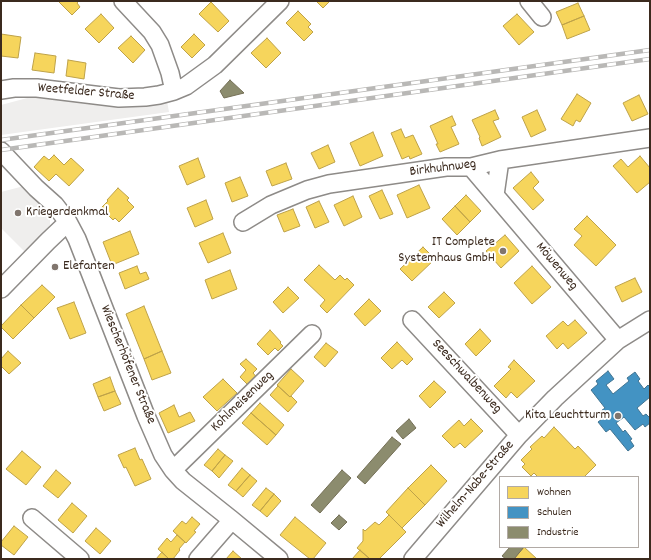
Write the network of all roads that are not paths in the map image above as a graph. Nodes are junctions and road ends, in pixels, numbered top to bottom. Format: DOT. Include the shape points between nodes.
graph roads {
  1 [pos="123,1"];
  2 [pos="280,1"];
  3 [pos="528,1"];
  4 [pos="542,17"];
  5 [pos="1,90"];
  6 [pos="174,91"];
  7 [pos="650,138"];
  8 [pos="1,151"];
  9 [pos="500,160"];
  10 [pos="471,166"];
  11 [pos="494,195"];
  12 [pos="68,222"];
  13 [pos="243,222"];
  14 [pos="1,289"];
  15 [pos="412,320"];
  16 [pos="650,320"];
  17 [pos="312,334"];
  18 [pos="618,340"];
  19 [pos="519,435"];
  20 [pos="172,470"];
  21 [pos="32,518"];
  22 [pos="232,520"];
  23 [pos="80,559"];
  24 [pos="198,559"];
  25 [pos="279,559"];
  26 [pos="413,559"];
  1 -- 6 [label="street" via="143,21 160,45"];
  2 -- 6 [label="street, Weetfelder Straße" via="215,65 186,86"];
  3 -- 4 [label="street"];
  5 -- 6 [label="street, Weetfelder Straße" via="37,88 119,98 145,97"];
  7 -- 9 [label="street, Birkhuhnweg"];
  8 -- 12 [label="street, Wiescherhöfener Straße" via="55,205"];
  9 -- 10 [label="street, Birkhuhnweg"];
  9 -- 11 [label="street"];
  10 -- 11 [label="street, Möwenweg"];
  10 -- 13 [label="street, Birkhuhnweg" via="446,167 329,184 272,205"];
  11 -- 18 [label="street, Möwenweg"];
  12 -- 14 [label="street"];
  12 -- 20 [label="street, Wiescherhöfener Straße" via="77,239 146,416"];
  15 -- 19 [label="street, Seeschwalbenweg"];
  16 -- 18 [label="street, Wilhelm-Nabe-Straße"];
  17 -- 20 [label="street, Kohlmeisenweg"];
  18 -- 19 [label="street, Wilhelm-Nabe-Straße"];
  19 -- 26 [label="street, Wilhelm-Nabe-Straße"];
  20 -- 22 [label="street, Wiescherhöfener Straße" via="183,482"];
  21 -- 23 [label="street"];
  22 -- 24 [label="street"];
  22 -- 25 [label="street, Wiescherhöfener Straße"];
}
